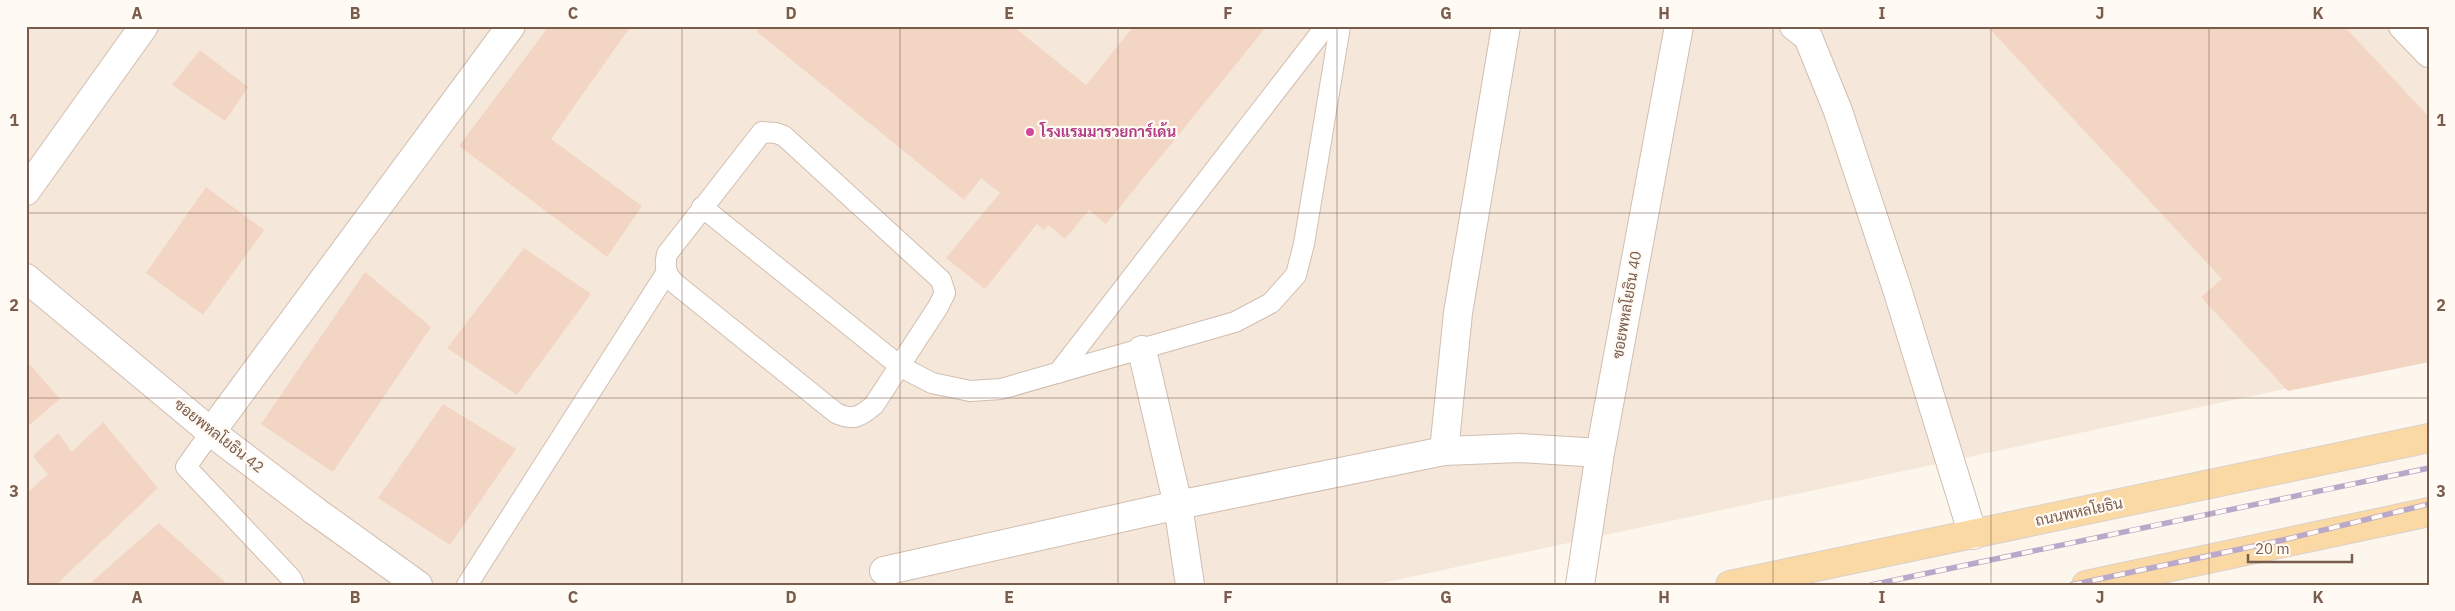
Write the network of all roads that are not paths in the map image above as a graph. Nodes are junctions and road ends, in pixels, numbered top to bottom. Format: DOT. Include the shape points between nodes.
graph roads {
  1 [pos="144,26"];
  2 [pos="511,26"];
  3 [pos="1326,26"];
  4 [pos="1340,26"];
  5 [pos="1506,26"];
  6 [pos="1679,26"];
  7 [pos="1794,26"];
  8 [pos="2403,26"];
  9 [pos="2429,53"];
  10 [pos="26,191"];
  11 [pos="702,207"];
  12 [pos="666,272"];
  13 [pos="26,278"];
  14 [pos="1142,350"];
  15 [pos="900,367"];
  16 [pos="1058,373"];
  17 [pos="212,432"];
  18 [pos="2429,438"];
  19 [pos="1444,451"];
  20 [pos="1600,453"];
  21 [pos="1178,505"];
  22 [pos="2429,512"];
  23 [pos="1974,535"];
  24 [pos="884,571"];
  25 [pos="2138,579"];
  26 [pos="294,585"];
  27 [pos="418,585"];
  28 [pos="467,585"];
  29 [pos="1190,585"];
  30 [pos="1580,585"];
  31 [pos="1730,585"];
  32 [pos="2086,585"];
  1 -- 10 [label="street"];
  2 -- 17 [label="street"];
  3 -- 16 [label="lane"];
  4 -- 14 [label="lane" via="1304,244 1296,274 1271,303 1235,322"];
  5 -- 19 [label="street" via="1458,313"];
  6 -- 20 [label="street, ซอยพหลโยธิน 40"];
  7 -- 23 [label="street" via="1808,37 1838,111"];
  8 -- 9 [label="street"];
  11 -- 12 [label="lane" via="667,254"];
  11 -- 15 [label="lane"];
  11 -- 15 [label="lane" via="762,132 784,136 940,280 945,293"];
  12 -- 15 [label="lane" via="684,291 844,417 861,417 874,405"];
  12 -- 28 [label="lane"];
  13 -- 17 [label="street, ซอยพหลโยธิน 42"];
  14 -- 16 [label="lane"];
  14 -- 21 [label="street"];
  15 -- 16 [label="lane" via="932,383 970,392 1001,389"];
  17 -- 26 [label="lane" via="186,467 291,578"];
  17 -- 27 [label="street, ซอยพหลโยธิน 42"];
  18 -- 23 [label="main road, ถนนพหลโยธิน"];
  19 -- 20 [label="street" via="1520,448"];
  19 -- 21 [label="street"];
  20 -- 30 [label="street, ซอยพหลโยธิน 40"];
  21 -- 24 [label="street"];
  21 -- 29 [label="street"];
  22 -- 25 [label="main road"];
  23 -- 31 [label="main road, ถนนพหลโยธิน"];
  25 -- 32 [label="main road"];
}
